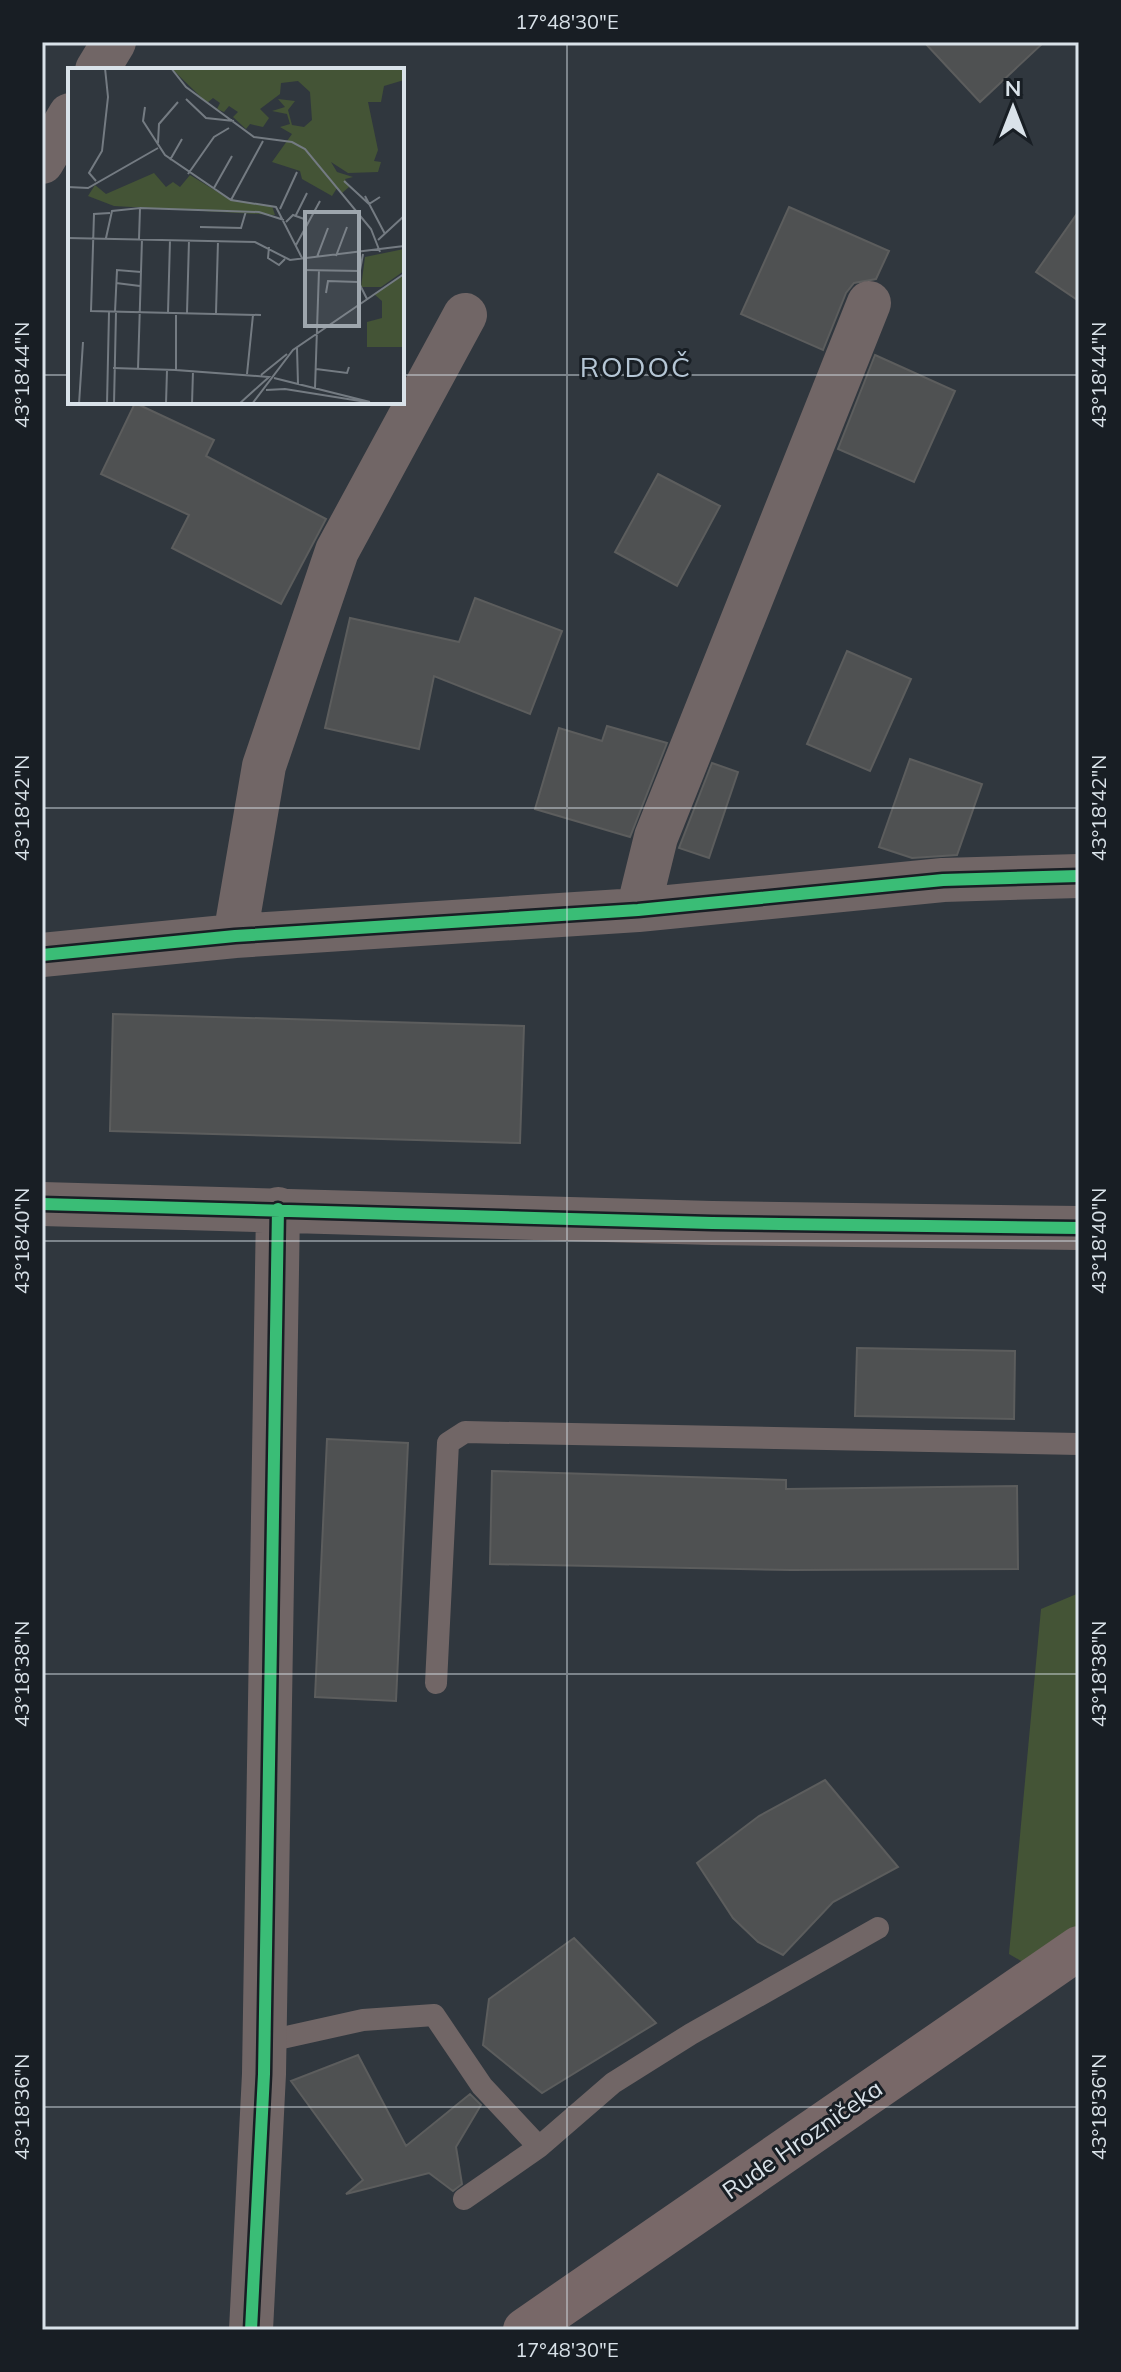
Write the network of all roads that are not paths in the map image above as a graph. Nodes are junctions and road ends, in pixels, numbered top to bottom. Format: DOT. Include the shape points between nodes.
graph roads {
  1 [pos="114,42"];
  2 [pos="98,68"];
  3 [pos="68,118"];
  4 [pos="43,156"];
  5 [pos="869,303"];
  6 [pos="465,315"];
  7 [pos="1079,876"];
  8 [pos="638,910"];
  9 [pos="235,936"];
  10 [pos="42,955"];
  11 [pos="42,1204"];
  12 [pos="278,1209"];
  13 [pos="1079,1228"];
  14 [pos="1079,1444"];
  15 [pos="436,1683"];
  16 [pos="878,1928"];
  17 [pos="1079,1948"];
  18 [pos="264,2042"];
  19 [pos="539,2147"];
  20 [pos="464,2199"];
  21 [pos="251,2330"];
  22 [pos="525,2330"];
  1 -- 2 [label="street"];
  3 -- 4 [label="street"];
  5 -- 8 [label="street" via="656,837"];
  6 -- 9 [label="street" via="337,551 264,766"];
  7 -- 8 [label="street" via="943,880"];
  8 -- 9 [label="street"];
  9 -- 10 [label="street"];
  11 -- 12 [label="street"];
  12 -- 13 [label="street"];
  12 -- 18 [label="street"];
  14 -- 15 [label="lane" via="465,1432 448,1443"];
  16 -- 19 [label="lane" via="613,2083"];
  17 -- 22 [label="street, Rude Hrozničeka"];
  18 -- 19 [label="lane" via="363,2020 434,2015 482,2086"];
  18 -- 21 [label="street"];
  19 -- 20 [label="lane"];
}
